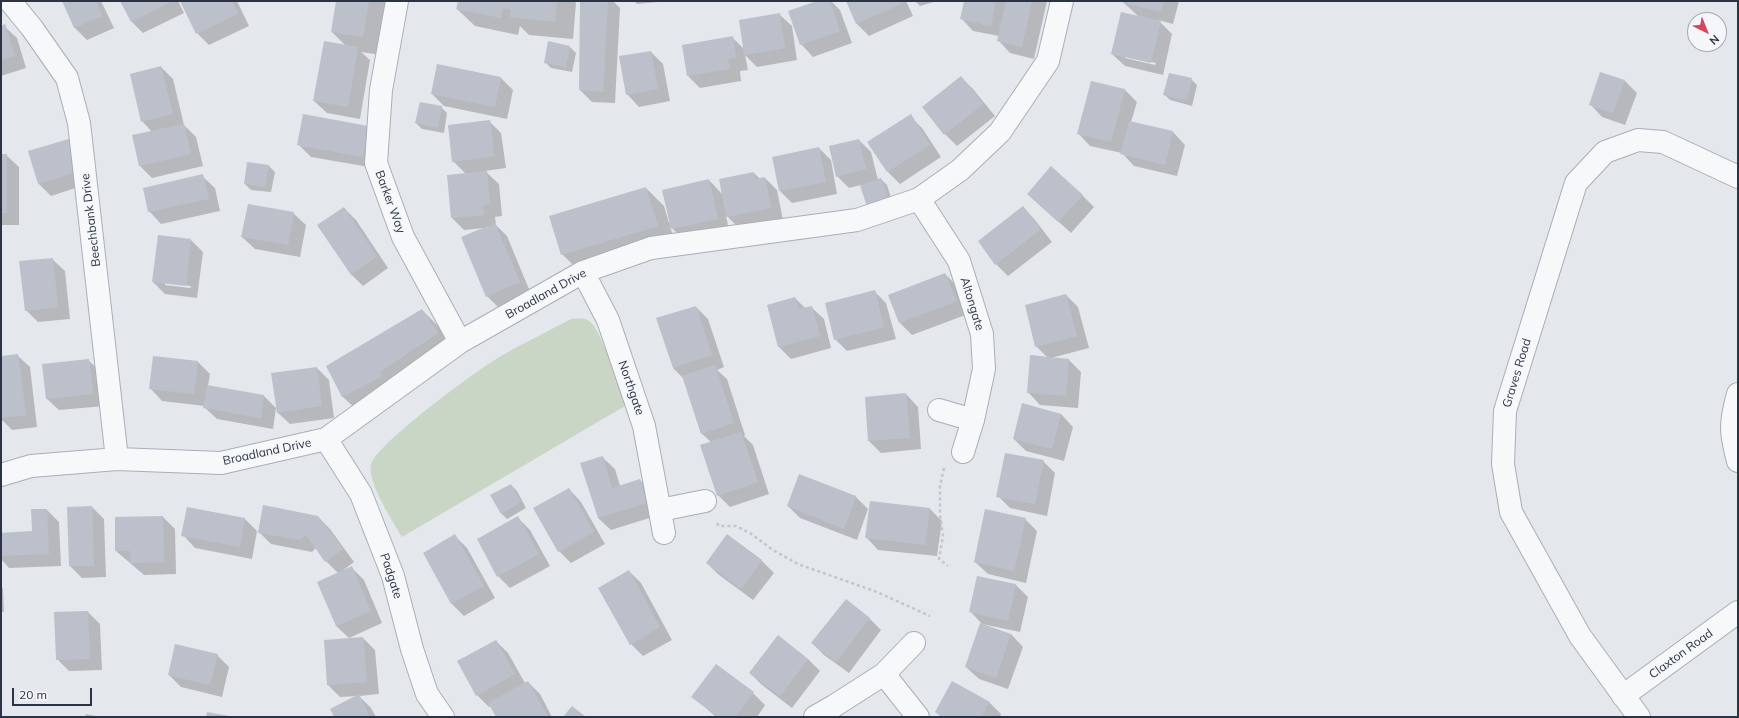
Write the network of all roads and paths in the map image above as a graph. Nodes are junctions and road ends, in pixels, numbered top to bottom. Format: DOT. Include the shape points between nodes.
graph roads {
  1 [pos="10,1"];
  2 [pos="397,1"];
  3 [pos="1062,1"];
  4 [pos="1738,177"];
  5 [pos="919,199"];
  6 [pos="583,272"];
  7 [pos="460,342"];
  8 [pos="1738,394"];
  9 [pos="939,410"];
  10 [pos="973,420"];
  11 [pos="326,439"];
  12 [pos="963,452"];
  13 [pos="117,459"];
  14 [pos="1738,461"];
  15 [pos="1,475"];
  16 [pos="705,501"];
  17 [pos="660,510"];
  18 [pos="664,533"];
  19 [pos="948,566"];
  20 [pos="1738,612"];
  21 [pos="930,616"];
  22 [pos="914,643"];
  23 [pos="884,674"];
  24 [pos="1623,696"];
  25 [pos="443,717"];
  26 [pos="815,717"];
  27 [pos="918,717"];
  28 [pos="1638,717"];
  1 -- 13 [label="street, Beechbank Drive" via="67,78 79,123"];
  2 -- 7 [label="street, Barker Way" via="381,90 376,163 403,237"];
  3 -- 5 [label="street, Broadland Drive" via="1048,61 1000,132 960,170"];
  4 -- 24 [label="street, Graves Road" via="1663,142 1638,140 1605,152 1576,183 1505,411 1503,464 1511,512 1580,636"];
  5 -- 6 [label="street, Broadland Drive" via="858,220 651,248"];
  5 -- 10 [label="street, Altongate" via="959,261 982,334 984,369"];
  6 -- 7 [label="street, Broadland Drive"];
  6 -- 17 [label="street, Northgate" via="608,320 644,426"];
  7 -- 11 [label="street, Broadland Drive"];
  8 -- 14 [label="street" via="1732,416 1733,442"];
  9 -- 10 [label="street"];
  10 -- 12 [label="street, Altongate"];
  11 -- 13 [label="street, Broadland Drive" via="221,463"];
  11 -- 25 [label="street, Padgate" via="361,494 393,576 427,694"];
  12 -- 19 [label="path" via="947,451 940,486 943,536 939,559"];
  13 -- 15 [label="street, Broadland Drive" via="31,466"];
  16 -- 17 [label="street"];
  16 -- 21 [label="path" via="719,526 736,526 798,564 877,592"];
  17 -- 18 [label="street, Northgate"];
  20 -- 24 [label="street, Claxton Road"];
  22 -- 23 [label="street"];
  23 -- 26 [label="street"];
  23 -- 27 [label="street"];
  24 -- 28 [label="street, Graves Road"];
}
